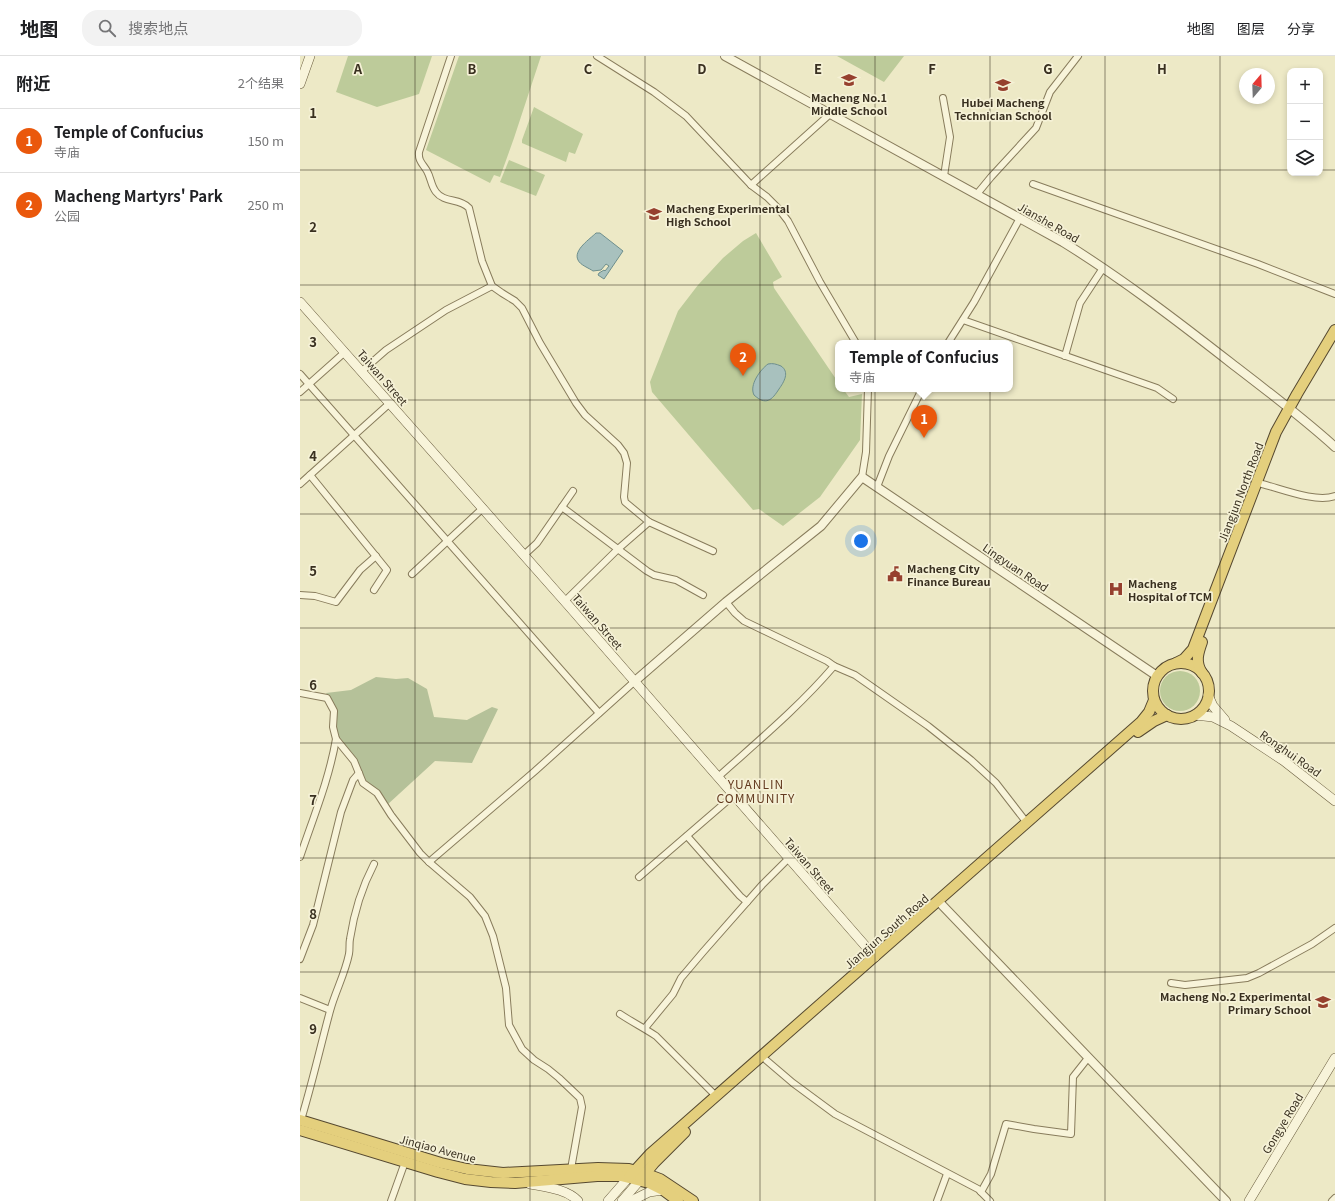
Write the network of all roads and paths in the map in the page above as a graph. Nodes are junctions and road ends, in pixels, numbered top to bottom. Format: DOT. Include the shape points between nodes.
graph roads {
  1 [pos="305,56"];
  2 [pos="310,56"];
  3 [pos="452,56"];
  4 [pos="598,56"];
  5 [pos="725,56"];
  6 [pos="1078,56"];
  7 [pos="300,70"];
  8 [pos="300,84"];
  9 [pos="943,98"];
  10 [pos="830,114"];
  11 [pos="944,176"];
  12 [pos="1033,184"];
  13 [pos="751,185"];
  14 [pos="977,194"];
  15 [pos="1020,218"];
  16 [pos="1103,268"];
  17 [pos="492,286"];
  18 [pos="1335,294"];
  19 [pos="300,302"];
  20 [pos="963,320"];
  21 [pos="1335,330"];
  22 [pos="854,340"];
  23 [pos="950,340"];
  24 [pos="1335,342"];
  25 [pos="345,352"];
  26 [pos="1065,356"];
  27 [pos="362,371"];
  28 [pos="300,374"];
  29 [pos="309,384"];
  30 [pos="300,392"];
  31 [pos="868,392"];
  32 [pos="921,392"];
  33 [pos="1173,399"];
  34 [pos="390,403"];
  35 [pos="1292,410"];
  36 [pos="354,435"];
  37 [pos="1335,447"];
  38 [pos="310,474"];
  39 [pos="862,477"];
  40 [pos="300,484"];
  41 [pos="1262,484"];
  42 [pos="877,487"];
  43 [pos="574,491"];
  44 [pos="1335,496"];
  45 [pos="562,506"];
  46 [pos="483,508"];
  47 [pos="649,522"];
  48 [pos="448,541"];
  49 [pos="618,549"];
  50 [pos="713,551"];
  51 [pos="524,555"];
  52 [pos="376,556"];
  53 [pos="412,574"];
  54 [pos="374,590"];
  55 [pos="300,595"];
  56 [pos="703,595"];
  57 [pos="565,601"];
  58 [pos="726,602"];
  59 [pos="1176,663"];
  60 [pos="834,666"];
  61 [pos="1202,673"];
  62 [pos="1157,676"];
  63 [pos="635,682"];
  64 [pos="300,693"];
  65 [pos="1208,695"];
  66 [pos="1154,700"];
  67 [pos="599,713"];
  68 [pos="1167,715"];
  69 [pos="1195,715"];
  70 [pos="1231,726"];
  71 [pos="336,739"];
  72 [pos="359,773"];
  73 [pos="718,777"];
  74 [pos="734,795"];
  75 [pos="1335,800"];
  76 [pos="1027,823"];
  77 [pos="687,836"];
  78 [pos="300,857"];
  79 [pos="789,858"];
  80 [pos="429,862"];
  81 [pos="374,864"];
  82 [pos="639,878"];
  83 [pos="747,902"];
  84 [pos="942,905"];
  85 [pos="1335,928"];
  86 [pos="875,957"];
  87 [pos="300,959"];
  88 [pos="1171,983"];
  89 [pos="300,998"];
  90 [pos="330,1010"];
  91 [pos="620,1014"];
  92 [pos="645,1028"];
  93 [pos="1088,1058"];
  94 [pos="1335,1058"];
  95 [pos="766,1060"];
  96 [pos="1335,1069"];
  97 [pos="716,1096"];
  98 [pos="300,1123"];
  99 [pos="405,1162"];
  100 [pos="571,1169"];
  101 [pos="632,1174"];
  102 [pos="947,1174"];
  103 [pos="643,1177"];
  104 [pos="522,1182"];
  105 [pos="663,1190"];
  106 [pos="981,1192"];
  107 [pos="1335,1198"];
  108 [pos="633,1200"];
  109 [pos="391,1201"];
  110 [pos="578,1201"];
  111 [pos="608,1201"];
  112 [pos="622,1201"];
  113 [pos="678,1201"];
  114 [pos="693,1201"];
  115 [pos="937,1201"];
  116 [pos="990,1201"];
  117 [pos="1226,1201"];
  118 [pos="1249,1201"];
  119 [pos="1256,1201"];
  120 [pos="1332,1201"];
  1 -- 7 [label="main road"];
  2 -- 8 [label="main road"];
  3 -- 17 [label="street" via="419,152 419,160 428,172 432,186 438,194 469,208 481,257"];
  4 -- 13 [label="street" via="686,116"];
  5 -- 10 [label="street, Jianshe Road"];
  6 -- 14 [label="street" via="1050,92 1036,128"];
  9 -- 11 [label="street" via="950,137"];
  10 -- 11 [label="street, Jianshe Road"];
  10 -- 13 [label="street"];
  11 -- 14 [label="street, Jianshe Road"];
  12 -- 18 [label="street"];
  13 -- 22 [label="street" via="767,197 788,221"];
  14 -- 15 [label="street, Jianshe Road"];
  15 -- 16 [label="street, Jianshe Road"];
  15 -- 20 [label="street"];
  16 -- 26 [label="street" via="1080,303"];
  16 -- 35 [label="street, Jianshe Road"];
  17 -- 27 [label="street" via="446,310 386,350"];
  17 -- 47 [label="street" via="522,308 576,404 624,453 627,463 625,502"];
  19 -- 25 [label="main road, Taiwan Street"];
  20 -- 23 [label="street"];
  20 -- 26 [label="street"];
  21 -- 35 [label="highway, Jiangjun North Road"];
  24 -- 35 [label="highway, Jiangjun North Road"];
  25 -- 27 [label="main road, Taiwan Street"];
  25 -- 29 [label="street"];
  26 -- 33 [label="street" via="1157,388"];
  27 -- 34 [label="main road, Taiwan Street"];
  28 -- 29 [label="street"];
  29 -- 30 [label="street"];
  29 -- 36 [label="street"];
  31 -- 39 [label="street" via="866,452"];
  32 -- 42 [label="street" via="889,456"];
  34 -- 36 [label="street"];
  34 -- 46 [label="main road, Taiwan Street"];
  35 -- 37 [label="street, Jianshe Road"];
  35 -- 41 [label="highway, Jiangjun North Road"];
  35 -- 59 [label="highway, Jiangjun North Road" via="1276,432 1193,649"];
  36 -- 38 [label="street"];
  36 -- 48 [label="street"];
  38 -- 40 [label="street"];
  38 -- 52 [label="street"];
  39 -- 42 [label="street, Lingyuan Road"];
  39 -- 58 [label="street" via="821,526"];
  41 -- 44 [label="street" via="1317,498"];
  41 -- 61 [label="highway, Jiangjun North Road" via="1199,651 1197,661"];
  42 -- 62 [label="street, Lingyuan Road"];
  43 -- 45 [label="street"];
  45 -- 49 [label="street"];
  45 -- 51 [label="street" via="537,543"];
  46 -- 48 [label="street"];
  46 -- 51 [label="main road, Taiwan Street"];
  47 -- 49 [label="street"];
  47 -- 50 [label="street"];
  48 -- 53 [label="street"];
  48 -- 67 [label="street"];
  49 -- 56 [label="street" via="654,575 676,580"];
  49 -- 57 [label="street"];
  51 -- 57 [label="main road, Taiwan Street"];
  52 -- 54 [label="street" via="387,570"];
  52 -- 55 [label="street" via="360,570 336,602"];
  57 -- 63 [label="main road, Taiwan Street"];
  58 -- 60 [label="street" via="734,613 744,620"];
  58 -- 63 [label="street"];
  59 -- 61 [label="highway" via="1190,665"];
  59 -- 62 [label="highway" via="1167,666"];
  60 -- 73 [label="street" via="798,705"];
  60 -- 76 [label="street" via="855,675 928,726 971,760 996,783"];
  61 -- 65 [label="highway" via="1207,681"];
  62 -- 66 [label="highway" via="1153,690"];
  63 -- 67 [label="street"];
  63 -- 73 [label="main road, Taiwan Street"];
  64 -- 71 [label="street" via="327,698 334,711 333,727"];
  65 -- 69 [label="highway" via="1203,708"];
  65 -- 70 [label="main road" via="1216,711"];
  66 -- 68 [label="highway" via="1159,709"];
  66 -- 76 [label="highway, Jiangjun South Road" via="1141,722"];
  67 -- 80 [label="street"];
  68 -- 69 [label="highway" via="1182,719"];
  68 -- 84 [label="highway, Jiangjun South Road" via="1142,729"];
  69 -- 70 [label="main road" via="1213,717"];
  70 -- 75 [label="main road, Ronghui Road" via="1284,761"];
  71 -- 72 [label="street" via="354,761"];
  71 -- 78 [label="street" via="332,762"];
  72 -- 80 [label="street" via="363,783 377,793 391,815"];
  72 -- 87 [label="street" via="353,780 341,812 313,925"];
  73 -- 74 [label="main road, Taiwan Street"];
  74 -- 77 [label="street"];
  74 -- 79 [label="main road, Taiwan Street"];
  76 -- 86 [label="highway, Jiangjun South Road"];
  77 -- 82 [label="street"];
  77 -- 83 [label="street"];
  79 -- 83 [label="street"];
  79 -- 86 [label="main road, Taiwan Street"];
  80 -- 100 [label="street" via="470,897 485,916 493,936 506,988 509,1024 522,1049 548,1068 581,1101"];
  81 -- 90 [label="street" via="358,901 350,952"];
  83 -- 92 [label="street" via="681,978 673,994"];
  84 -- 93 [label="street"];
  84 -- 95 [label="highway, Jiangjun South Road"];
  85 -- 88 [label="street" via="1312,944 1247,978 1185,985"];
  86 -- 97 [label="highway, Jiangjun South Road"];
  89 -- 90 [label="street"];
  90 -- 98 [label="street"];
  91 -- 92 [label="street"];
  92 -- 97 [label="street"];
  93 -- 106 [label="street" via="1073,1077 1071,1134 1006,1124 991,1174"];
  93 -- 117 [label="street"];
  94 -- 118 [label="main road, Gongye Road"];
  95 -- 102 [label="street" via="835,1114"];
  95 -- 103 [label="highway, Jiangjun South Road" via="679,1137"];
  96 -- 119 [label="main road, Gongye Road"];
  97 -- 101 [label="highway, Jiangjun South Road" via="650,1154"];
  98 -- 99 [label="highway, Jinqiao Avenue"];
  98 -- 100 [label="highway, Jinqiao Avenue" via="467,1169 515,1173"];
  99 -- 104 [label="highway, Jinqiao Avenue" via="465,1179"];
  99 -- 109 [label="street"];
  100 -- 101 [label="highway, Jinqiao Avenue" via="610,1168"];
  101 -- 103 [label="highway, Jinqiao Avenue"];
  101 -- 104 [label="highway, Jinqiao Avenue"];
  101 -- 111 [label="main road"];
  102 -- 106 [label="street"];
  102 -- 115 [label="street"];
  103 -- 105 [label="highway"];
  103 -- 112 [label="main road"];
  103 -- 114 [label="highway" via="667,1184"];
  104 -- 110 [label="main road" via="565,1192"];
  105 -- 108 [label="main road" via="649,1192"];
  105 -- 113 [label="highway"];
  106 -- 116 [label="street"];
  107 -- 120 [label="street"];
}
